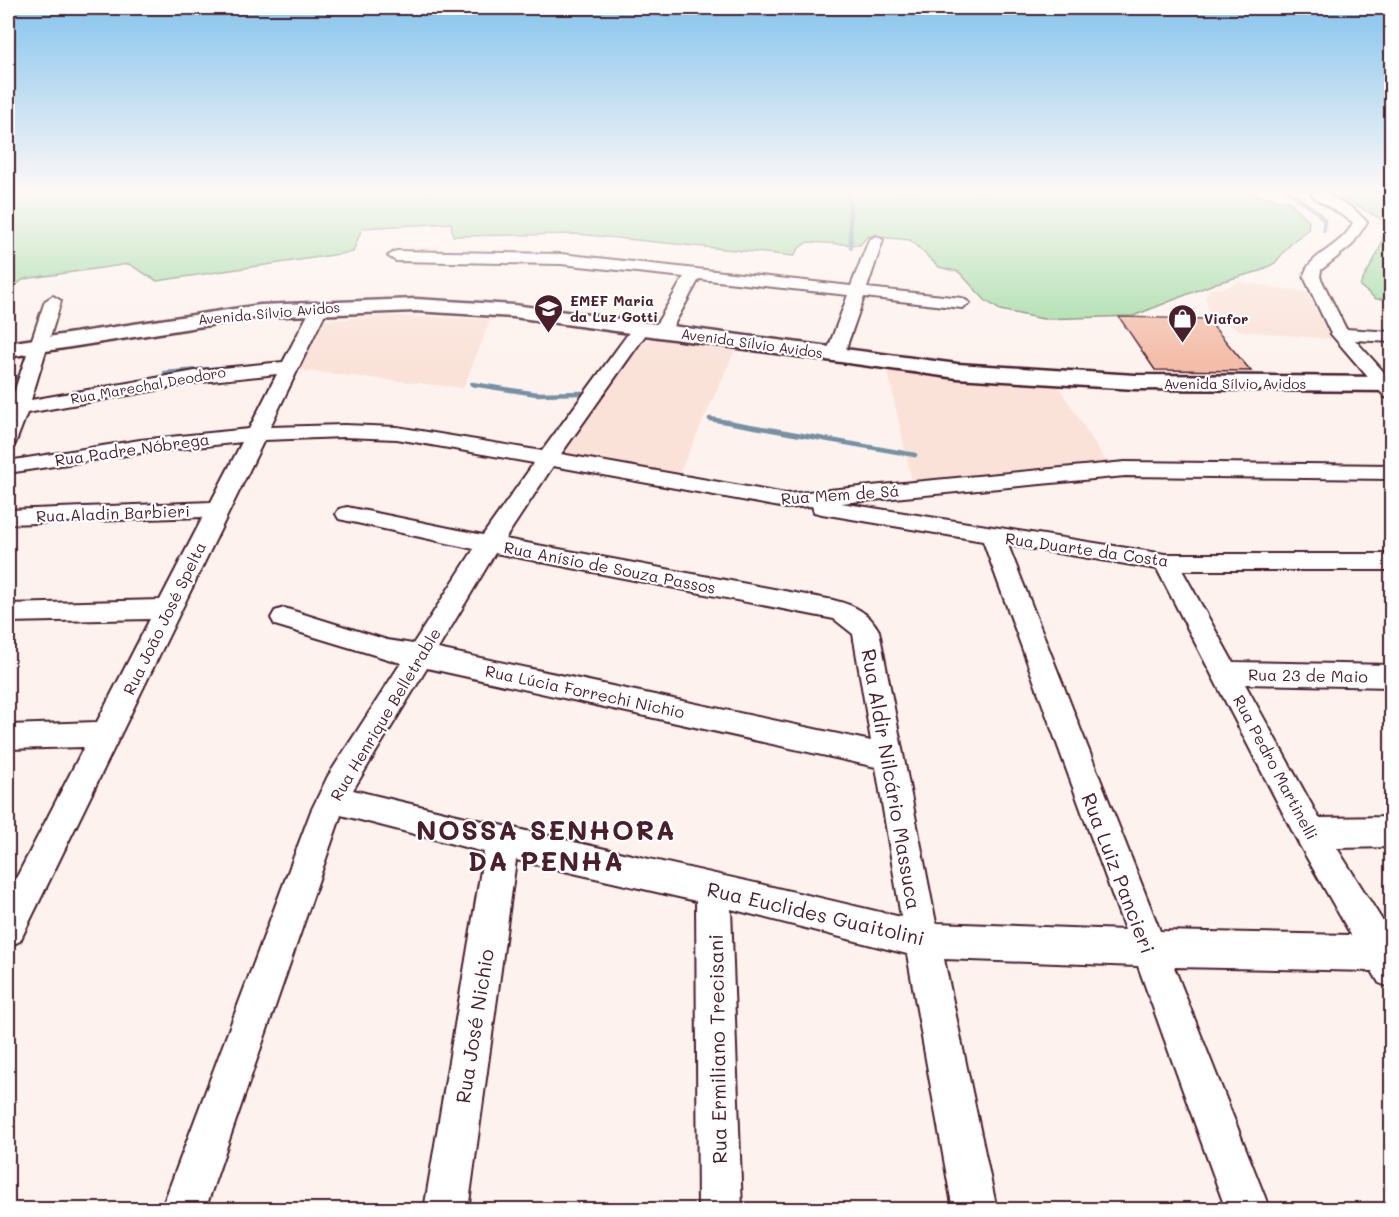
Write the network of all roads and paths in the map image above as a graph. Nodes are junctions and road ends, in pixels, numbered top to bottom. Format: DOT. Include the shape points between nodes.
graph roads {
  1 [pos="873,248"];
  2 [pos="1340,248"];
  3 [pos="396,256"];
  4 [pos="693,275"];
  5 [pos="856,291"];
  6 [pos="53,301"];
  7 [pos="962,303"];
  8 [pos="320,307"];
  9 [pos="652,329"];
  10 [pos="1340,334"];
  11 [pos="1392,337"];
  12 [pos="39,345"];
  13 [pos="8,351"];
  14 [pos="835,354"];
  15 [pos="289,368"];
  16 [pos="1388,387"];
  17 [pos="14,408"];
  18 [pos="257,435"];
  19 [pos="8,440"];
  20 [pos="548,458"];
  21 [pos="8,468"];
  22 [pos="1392,472"];
  23 [pos="786,501"];
  24 [pos="218,509"];
  25 [pos="347,514"];
  26 [pos="8,517"];
  27 [pos="993,535"];
  28 [pos="489,544"];
  29 [pos="1165,562"];
  30 [pos="1392,562"];
  31 [pos="168,609"];
  32 [pos="8,613"];
  33 [pos="284,618"];
  34 [pos="866,631"];
  35 [pos="421,656"];
  36 [pos="1225,673"];
  37 [pos="1392,676"];
  38 [pos="106,734"];
  39 [pos="8,737"];
  40 [pos="888,757"];
  41 [pos="333,799"];
  42 [pos="1392,832"];
  43 [pos="1310,833"];
  44 [pos="502,842"];
  45 [pos="713,888"];
  46 [pos="12,911"];
  47 [pos="922,940"];
  48 [pos="1148,949"];
  49 [pos="1387,962"];
  50 [pos="183,1209"];
  51 [pos="446,1209"];
  52 [pos="720,1209"];
  53 [pos="975,1209"];
  54 [pos="1248,1209"];
  1 -- 5 [label="street"];
  2 -- 10 [label="street" via="1311,273"];
  3 -- 4 [label="street" via="538,257"];
  4 -- 5 [label="street"];
  4 -- 9 [label="street, Rua Henrique Belletrable"];
  5 -- 7 [label="street"];
  5 -- 14 [label="street"];
  6 -- 12 [label="street"];
  8 -- 9 [label="main road, Avenida Sílvio Avidos" via="481,307"];
  8 -- 12 [label="main road, Avenida Sílvio Avidos" via="222,315"];
  8 -- 15 [label="street, Rua João José Spelta"];
  9 -- 14 [label="main road, Avenida Sílvio Avidos"];
  9 -- 20 [label="street, Rua Henrique Belletrable"];
  10 -- 11 [label="street"];
  10 -- 16 [label="street"];
  12 -- 13 [label="main road, Avenida Sílvio Avidos"];
  12 -- 17 [label="street"];
  14 -- 16 [label="main road, Avenida Sílvio Avidos" via="957,371 1080,380"];
  15 -- 17 [label="street, Rua Marechal Deodoro" via="201,376"];
  15 -- 18 [label="street, Rua João José Spelta"];
  17 -- 19 [label="street"];
  18 -- 20 [label="street, Rua Mem de Sá" via="381,430"];
  18 -- 21 [label="street, Rua Padre Nóbrega" via="119,449"];
  18 -- 24 [label="street, Rua João José Spelta"];
  20 -- 23 [label="street, Rua Mem de Sá"];
  20 -- 28 [label="street, Rua Henrique Belletrable"];
  22 -- 23 [label="street, Rua Mem de Sá" via="1125,469"];
  23 -- 27 [label="street, Rua Duarte da Costa"];
  24 -- 26 [label="street, Rua Aladin Barbieri"];
  24 -- 31 [label="street, Rua João José Spelta"];
  25 -- 28 [label="street, Rua Anísio de Souza Passos"];
  27 -- 29 [label="street, Rua Duarte da Costa"];
  27 -- 48 [label="street, Rua Luiz Pancieri"];
  28 -- 34 [label="street, Rua Anísio de Souza Passos" via="833,609 854,617"];
  28 -- 35 [label="street, Rua Henrique Belletrable"];
  29 -- 30 [label="street, Rua Duarte da Costa"];
  29 -- 36 [label="street, Rua Pedro Martinelli"];
  31 -- 32 [label="street"];
  31 -- 38 [label="street, Rua João José Spelta"];
  33 -- 35 [label="street, Rua Lúcia Forrechi Nichio" via="387,650"];
  34 -- 40 [label="street, Rua Aldir Nilcário Massuca"];
  35 -- 40 [label="street, Rua Lúcia Forrechi Nichio"];
  35 -- 41 [label="street, Rua Henrique Belletrable"];
  36 -- 37 [label="street, Rua 23 de Maio"];
  36 -- 43 [label="street, Rua Pedro Martinelli"];
  38 -- 39 [label="street"];
  38 -- 46 [label="street, Rua João José Spelta"];
  40 -- 47 [label="street, Rua Aldir Nilcário Massuca"];
  41 -- 44 [label="street, Rua Euclides Guaitolini"];
  41 -- 50 [label="street, Rua Henrique Belletrable"];
  42 -- 43 [label="street"];
  43 -- 49 [label="street, Rua Pedro Martinelli"];
  44 -- 45 [label="street, Rua Euclides Guaitolini"];
  44 -- 51 [label="street, Rua José Nichio"];
  45 -- 47 [label="street, Rua Euclides Guaitolini"];
  45 -- 52 [label="street, Rua Ermiliano Trecisani"];
  47 -- 48 [label="street, Rua Euclides Guaitolini"];
  47 -- 53 [label="street, Rua Aldir Nilcário Massuca"];
  48 -- 49 [label="street, Rua Euclides Guaitolini"];
  48 -- 54 [label="street, Rua Luiz Pancieri"];
}
